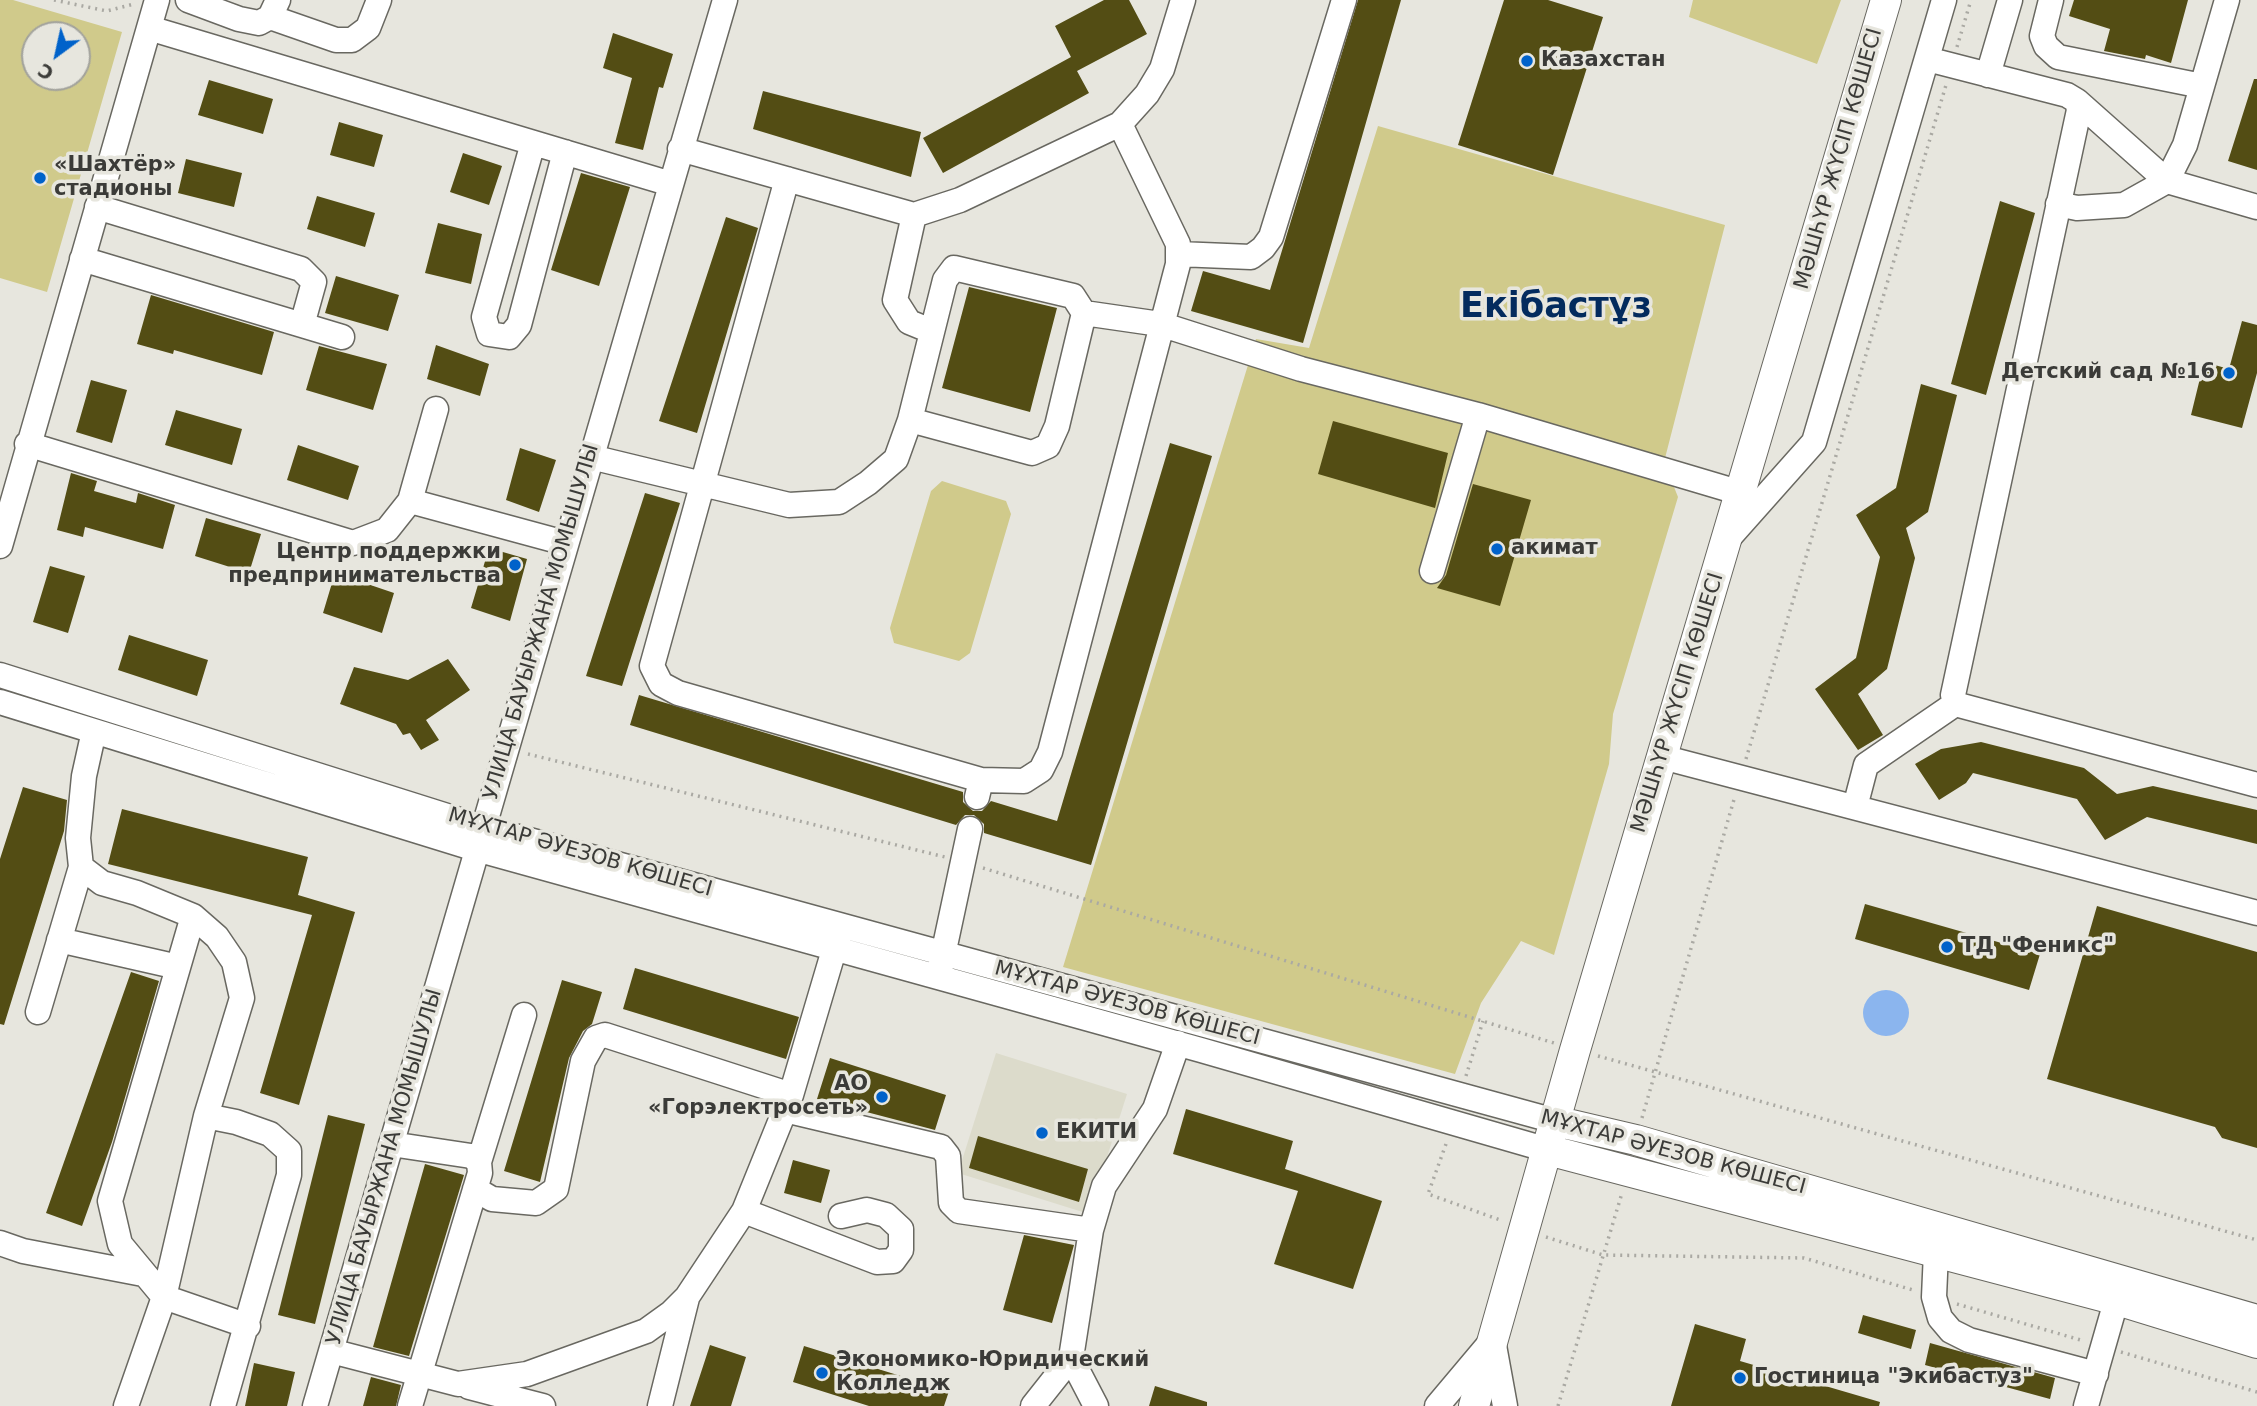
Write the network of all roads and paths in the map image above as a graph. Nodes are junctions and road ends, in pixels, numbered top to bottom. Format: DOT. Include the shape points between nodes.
graph roads {
  1 [pos="54,0"];
  2 [pos="188,0"];
  3 [pos="379,0"];
  4 [pos="725,0"];
  5 [pos="1183,0"];
  6 [pos="1344,0"];
  7 [pos="1886,0"];
  8 [pos="1944,0"];
  9 [pos="1971,0"];
  10 [pos="2010,0"];
  11 [pos="2052,0"];
  12 [pos="2227,0"];
  13 [pos="157,1"];
  14 [pos="274,8"];
  15 [pos="149,28"];
  16 [pos="1927,60"];
  17 [pos="1952,66"];
  18 [pos="1988,75"];
  19 [pos="2202,86"];
  20 [pos="2077,101"];
  21 [pos="1120,124"];
  22 [pos="533,143"];
  23 [pos="680,149"];
  24 [pos="565,152"];
  25 [pos="787,179"];
  26 [pos="2167,181"];
  27 [pos="671,184"];
  28 [pos="2058,204"];
  29 [pos="97,207"];
  30 [pos="2257,207"];
  31 [pos="914,215"];
  32 [pos="1178,254"];
  33 [pos="82,259"];
  34 [pos="1084,313"];
  35 [pos="1160,324"];
  36 [pos="302,325"];
  37 [pos="931,331"];
  38 [pos="342,337"];
  39 [pos="436,409"];
  40 [pos="1478,415"];
  41 [pos="910,420"];
  42 [pos="27,444"];
  43 [pos="591,457"];
  44 [pos="703,486"];
  45 [pos="1741,493"];
  46 [pos="410,501"];
  47 [pos="4,515"];
  48 [pos="1726,542"];
  49 [pos="565,543"];
  50 [pos="0,546"];
  51 [pos="1432,571"];
  52 [pos="0,675"];
  53 [pos="0,702"];
  54 [pos="1955,704"];
  55 [pos="94,730"];
  56 [pos="505,749"];
  57 [pos="1662,757"];
  58 [pos="1741,777"];
  59 [pos="2257,785"];
  60 [pos="1855,807"];
  61 [pos="970,829"];
  62 [pos="479,838"];
  63 [pos="962,861"];
  64 [pos="81,867"];
  65 [pos="2257,913"];
  66 [pos="193,916"];
  67 [pos="838,937"];
  68 [pos="59,940"];
  69 [pos="941,965"];
  70 [pos="178,967"];
  71 [pos="38,1012"];
  72 [pos="524,1015"];
  73 [pos="1178,1043"];
  74 [pos="1575,1050"];
  75 [pos="1655,1070"];
  76 [pos="788,1102"];
  77 [pos="206,1116"];
  78 [pos="1555,1121"];
  79 [pos="1636,1140"];
  80 [pos="391,1144"];
  81 [pos="1548,1150"];
  82 [pos="479,1162"];
  83 [pos="1630,1169"];
  84 [pos="475,1189"];
  85 [pos="1429,1194"];
  86 [pos="744,1211"];
  87 [pos="841,1216"];
  88 [pos="1091,1230"];
  89 [pos="1524,1230"];
  90 [pos="2257,1240"];
  91 [pos="0,1243"];
  92 [pos="1936,1252"];
  93 [pos="1603,1255"];
  94 [pos="143,1275"];
  95 [pos="2120,1290"];
  96 [pos="164,1297"];
  97 [pos="687,1297"];
  98 [pos="1934,1297"];
  99 [pos="2257,1320"];
  100 [pos="248,1326"];
  101 [pos="1493,1339"];
  102 [pos="2257,1343"];
  103 [pos="2104,1348"];
  104 [pos="331,1351"];
  105 [pos="1071,1358"];
  106 [pos="419,1372"];
  107 [pos="2096,1374"];
  108 [pos="458,1384"];
  109 [pos="2257,1392"];
  110 [pos="516,1403"];
  111 [pos="126,1406"];
  112 [pos="223,1406"];
  113 [pos="315,1406"];
  114 [pos="410,1406"];
  115 [pos="542,1406"];
  116 [pos="660,1406"];
  117 [pos="1033,1406"];
  118 [pos="1096,1406"];
  119 [pos="1437,1406"];
  120 [pos="1474,1406"];
  121 [pos="1505,1406"];
  122 [pos="1558,1406"];
  123 [pos="2086,1406"];
  1 -- 13 [label="path" via="115,11"];
  2 -- 14 [label="street" via="259,23"];
  3 -- 14 [label="street" via="368,28 352,40 336,40"];
  4 -- 23 [label="street, УЛИЦА БАУЫРЖАНА МОМЫШУЛЫ"];
  5 -- 21 [label="street" via="1162,69"];
  6 -- 32 [label="street" via="1271,237 1251,257"];
  7 -- 45 [label="main road, МӘШҺҮР ЖҮСІП КӨШЕСІ"];
  8 -- 16 [label="street"];
  9 -- 17 [label="path"];
  10 -- 18 [label="street"];
  11 -- 19 [label="street" via="2042,36 2058,57"];
  12 -- 19 [label="street"];
  13 -- 15 [label="street"];
  15 -- 22 [label="street"];
  15 -- 29 [label="street"];
  16 -- 17 [label="street"];
  16 -- 48 [label="street" via="1814,442"];
  17 -- 18 [label="street"];
  17 -- 58 [label="path"];
  18 -- 20 [label="street" via="2067,94"];
  19 -- 26 [label="street" via="2185,145"];
  20 -- 26 [label="street"];
  20 -- 28 [label="street"];
  21 -- 31 [label="street" via="960,200"];
  21 -- 32 [label="street" via="1178,244"];
  22 -- 24 [label="street"];
  22 -- 24 [label="street" via="484,317 489,334 509,337 519,324"];
  23 -- 25 [label="street"];
  23 -- 27 [label="street, УЛИЦА БАУЫРЖАНА МОМЫШУЛЫ"];
  24 -- 27 [label="street"];
  25 -- 31 [label="street"];
  25 -- 44 [label="street"];
  26 -- 28 [label="street" via="2124,205 2077,208"];
  26 -- 30 [label="street"];
  27 -- 43 [label="street, УЛИЦА БАУЫРЖАНА МОМЫШУЛЫ"];
  28 -- 54 [label="street" via="1952,695"];
  29 -- 33 [label="street"];
  29 -- 36 [label="street" via="301,269 314,282"];
  31 -- 37 [label="street" via="895,300 909,322"];
  32 -- 35 [label="street"];
  33 -- 36 [label="street"];
  33 -- 42 [label="street"];
  34 -- 35 [label="street"];
  34 -- 37 [label="street" via="1073,296 954,268"];
  34 -- 41 [label="street" via="1048,446 1032,453"];
  35 -- 40 [label="street" via="1301,369"];
  35 -- 44 [label="street" via="1050,752 1041,770 1024,781 979,788 661,684 652,666"];
  36 -- 38 [label="street"];
  37 -- 41 [label="street"];
  39 -- 46 [label="street"];
  40 -- 45 [label="street"];
  40 -- 51 [label="street"];
  41 -- 44 [label="street" via="896,459 839,502 789,505"];
  42 -- 46 [label="street" via="353,543 387,530"];
  42 -- 47 [label="street"];
  43 -- 44 [label="street"];
  43 -- 49 [label="street, УЛИЦА БАУЫРЖАНА МОМЫШУЛЫ"];
  45 -- 48 [label="main road, МӘШҺҮР ЖҮСІП КӨШЕСІ"];
  46 -- 49 [label="street"];
  47 -- 50 [label="street"];
  48 -- 57 [label="main road, МӘШҺҮР ЖҮСІП КӨШЕСІ"];
  49 -- 56 [label="street, УЛИЦА БАУЫРЖАНА МОМЫШУЛЫ"];
  52 -- 62 [label="street, МҰХТАР ӘУЕЗОВ КӨШЕСІ"];
  53 -- 55 [label="street, МҰХТАР ӘУЕЗОВ КӨШЕСІ"];
  54 -- 59 [label="street"];
  54 -- 60 [label="street" via="1866,765"];
  55 -- 62 [label="street, МҰХТАР ӘУЕЗОВ КӨШЕСІ"];
  55 -- 64 [label="street" via="79,826"];
  56 -- 62 [label="street, УЛИЦА БАУЫРЖАНА МОМЫШУЛЫ"];
  56 -- 63 [label="path"];
  57 -- 58 [label="street"];
  57 -- 74 [label="main road, МӘШҺҮР ЖҮСІП КӨШЕСІ"];
  58 -- 60 [label="street"];
  58 -- 75 [label="path"];
  60 -- 65 [label="street"];
  61 -- 63 [label="street"];
  62 -- 67 [label="street, МҰХТАР ӘУЕЗОВ КӨШЕСІ"];
  62 -- 80 [label="street, УЛИЦА БАУЫРЖАНА МОМЫШУЛЫ"];
  63 -- 69 [label="street"];
  63 -- 74 [label="path"];
  64 -- 66 [label="street" via="102,883"];
  64 -- 68 [label="street"];
  66 -- 70 [label="street"];
  66 -- 77 [label="street" via="217,937 234,962 242,998"];
  67 -- 69 [label="street, МҰХТАР ӘУЕЗОВ КӨШЕСІ"];
  67 -- 76 [label="street"];
  68 -- 70 [label="street"];
  68 -- 71 [label="street"];
  69 -- 73 [label="street, МҰХТАР ӘУЕЗОВ КӨШЕСІ"];
  69 -- 78 [label="street, МҰХТАР ӘУЕЗОВ КӨШЕСІ"];
  70 -- 94 [label="street" via="110,1201 120,1244"];
  72 -- 82 [label="street"];
  73 -- 81 [label="street, МҰХТАР ӘУЕЗОВ КӨШЕСІ"];
  73 -- 88 [label="street" via="1155,1109 1104,1186"];
  74 -- 75 [label="path"];
  74 -- 78 [label="main road, МӘШҺҮР ЖҮСІП КӨШЕСІ"];
  75 -- 79 [label="path"];
  75 -- 90 [label="path"];
  76 -- 84 [label="street" via="605,1035 596,1038 583,1061 556,1189 536,1203 492,1199"];
  76 -- 86 [label="street"];
  76 -- 88 [label="street" via="941,1147 948,1156 951,1203 959,1211"];
  77 -- 96 [label="street"];
  77 -- 100 [label="street" via="270,1134 289,1151 289,1175"];
  78 -- 79 [label="main road, МҰХТАР ӘУЕЗОВ КӨШЕСІ"];
  78 -- 81 [label="main road, МӘШҺҮР ЖҮСІП КӨШЕСІ"];
  79 -- 95 [label="main road, МҰХТАР ӘУЕЗОВ КӨШЕСІ"];
  80 -- 82 [label="street" via="471,1156"];
  80 -- 104 [label="street, УЛИЦА БАУЫРЖАНА МОМЫШУЛЫ"];
  81 -- 83 [label="main road, МҰХТАР ӘУЕЗОВ КӨШЕСІ"];
  81 -- 89 [label="main road, МӘШҺҮР ЖҮСІП КӨШЕСІ"];
  82 -- 84 [label="street"];
  83 -- 92 [label="main road, МҰХТАР ӘУЕЗОВ КӨШЕСІ"];
  83 -- 93 [label="path"];
  84 -- 106 [label="street"];
  85 -- 89 [label="path"];
  86 -- 87 [label="street" via="877,1262 892,1261 901,1250 901,1228 886,1215 867,1210"];
  86 -- 97 [label="street"];
  88 -- 105 [label="street"];
  89 -- 93 [label="path"];
  89 -- 101 [label="main road, МӘШҺҮР ЖҮСІП КӨШЕСІ"];
  91 -- 94 [label="street"];
  92 -- 95 [label="main road, МҰХТАР ӘУЕЗОВ КӨШЕСІ"];
  92 -- 98 [label="street"];
  93 -- 98 [label="path" via="1804,1258"];
  93 -- 122 [label="path"];
  94 -- 96 [label="street"];
  95 -- 99 [label="main road, МҰХТАР ӘУЕЗОВ КӨШЕСІ"];
  95 -- 102 [label="main road, МҰХТАР ӘУЕЗОВ КӨШЕСІ"];
  95 -- 103 [label="street"];
  96 -- 100 [label="street"];
  96 -- 111 [label="street"];
  97 -- 108 [label="street" via="646,1331 527,1374"];
  97 -- 116 [label="street"];
  98 -- 103 [label="path"];
  98 -- 107 [label="street" via="1940,1318 1951,1331 1969,1340"];
  100 -- 112 [label="street"];
  101 -- 119 [label="street"];
  101 -- 120 [label="main road, МӘШҺҮР ЖҮСІП КӨШЕСІ"];
  101 -- 121 [label="street"];
  103 -- 107 [label="street"];
  103 -- 109 [label="path"];
  104 -- 106 [label="street"];
  104 -- 113 [label="street, УЛИЦА БАУЫРЖАНА МОМЫШУЛЫ"];
  105 -- 117 [label="street"];
  105 -- 118 [label="street"];
  106 -- 108 [label="street"];
  106 -- 114 [label="street"];
  107 -- 123 [label="street"];
  108 -- 110 [label="street"];
  110 -- 115 [label="street"];
}
